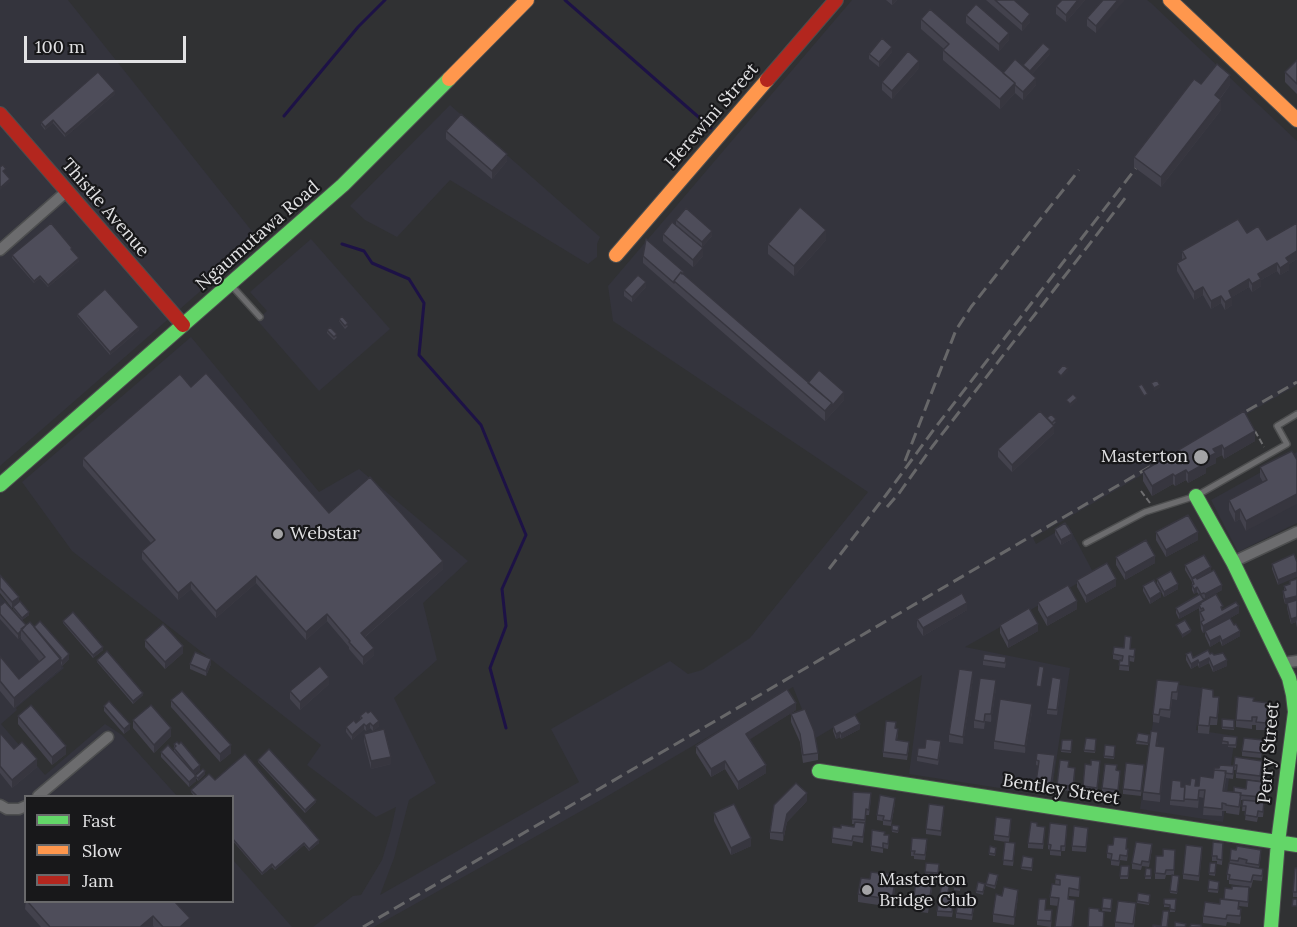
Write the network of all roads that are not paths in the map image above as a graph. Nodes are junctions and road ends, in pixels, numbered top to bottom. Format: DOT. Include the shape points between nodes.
graph roads {
  1 [pos="527,0"];
  2 [pos="836,0"];
  3 [pos="1170,0"];
  4 [pos="0,114"];
  5 [pos="1297,120"];
  6 [pos="67,191"];
  7 [pos="0,250"];
  8 [pos="616,255"];
  9 [pos="230,284"];
  10 [pos="260,317"];
  11 [pos="183,325"];
  12 [pos="1297,414"];
  13 [pos="0,485"];
  14 [pos="1196,496"];
  15 [pos="1297,532"];
  16 [pos="1086,543"];
  17 [pos="1233,562"];
  18 [pos="1297,661"];
  19 [pos="1282,663"];
  20 [pos="108,737"];
  21 [pos="819,771"];
  22 [pos="39,795"];
  23 [pos="0,805"];
  24 [pos="24,807"];
  25 [pos="1278,842"];
  26 [pos="1297,845"];
  27 [pos="1271,927"];
  1 -- 9 [label="street, Ngaumutawa Road" via="378,151"];
  2 -- 8 [label="street, Herewini Street"];
  3 -- 5 [label="street"];
  4 -- 6 [label="street, Thistle Avenue"];
  6 -- 7 [label="street"];
  6 -- 11 [label="street, Thistle Avenue"];
  9 -- 10 [label="lane"];
  9 -- 11 [label="street, Ngaumutawa Road"];
  11 -- 13 [label="street, Ngaumutawa Road"];
  12 -- 14 [label="lane" via="1277,426 1287,444"];
  14 -- 16 [label="lane" via="1145,512"];
  14 -- 17 [label="street, Perry Street"];
  15 -- 17 [label="street"];
  17 -- 19 [label="street, Perry Street"];
  18 -- 19 [label="street"];
  19 -- 25 [label="street, Perry Street" via="1295,712"];
  20 -- 22 [label="street"];
  21 -- 25 [label="street, Bentley Street"];
  23 -- 24 [label="street" via="7,809"];
  25 -- 26 [label="street, Bentley Street"];
  25 -- 27 [label="street, Perry Street"];
}
